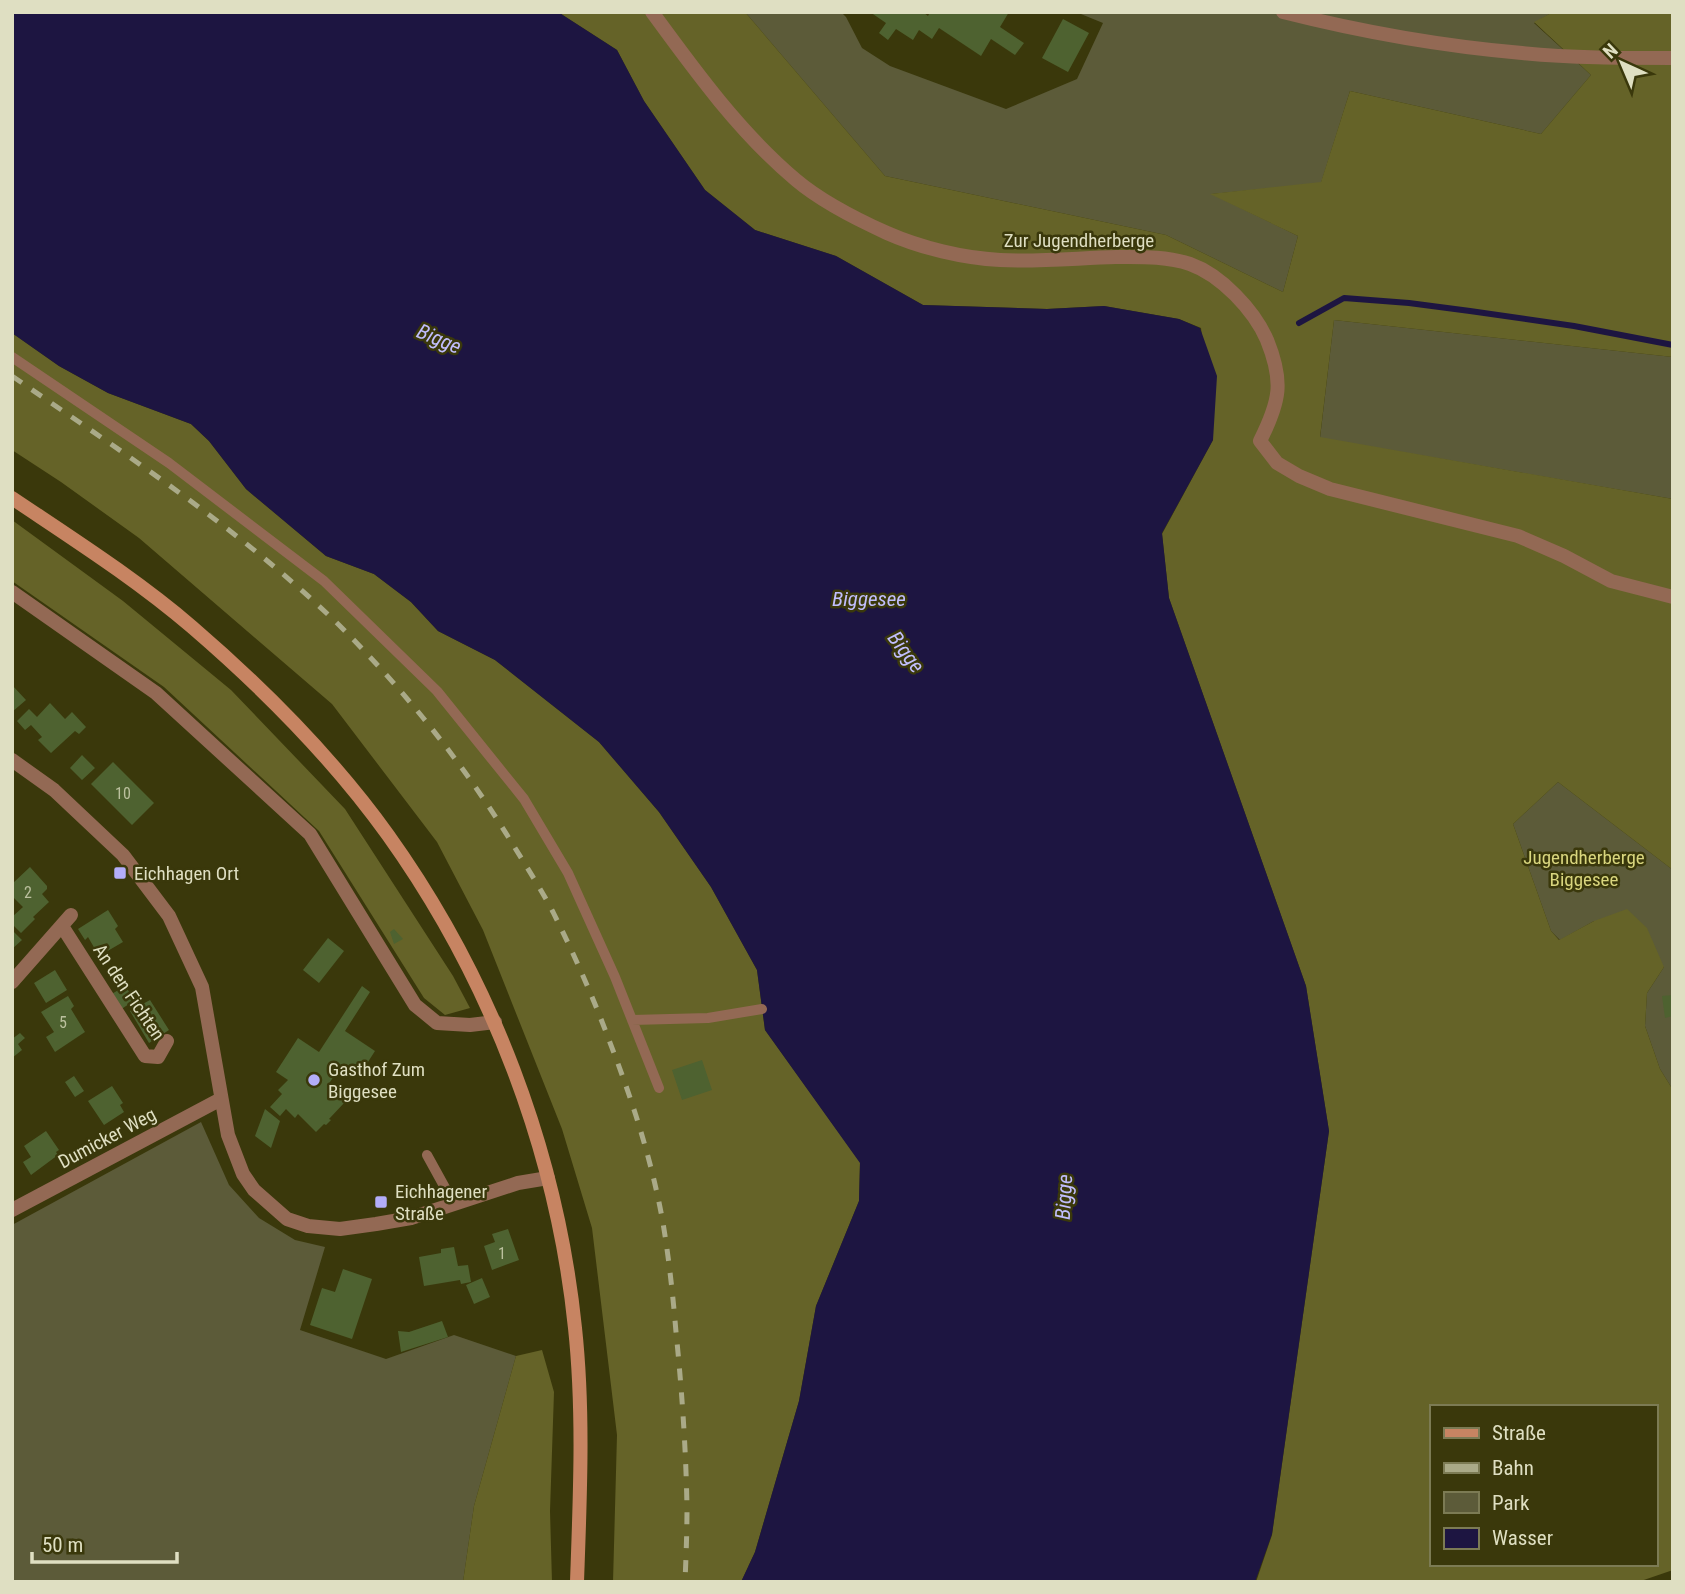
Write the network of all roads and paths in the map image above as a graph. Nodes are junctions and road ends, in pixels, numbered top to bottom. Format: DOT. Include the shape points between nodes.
graph roads {
  1 [pos="652,12"];
  2 [pos="1283,12"];
  3 [pos="1673,58"];
  4 [pos="12,357"];
  5 [pos="12,498"];
  6 [pos="12,592"];
  7 [pos="1673,597"];
  8 [pos="12,760"];
  9 [pos="12,982"];
  10 [pos="762,1009"];
  11 [pos="632,1020"];
  12 [pos="495,1022"];
  13 [pos="167,1041"];
  14 [pos="659,1088"];
  15 [pos="220,1099"];
  16 [pos="428,1154"];
  17 [pos="548,1178"];
  18 [pos="454,1204"];
  19 [pos="12,1210"];
  20 [pos="577,1582"];
  1 -- 7 [label="street, Zur Jugendherberge" via="756,144 825,201 889,234 947,253 1000,260 1151,257 1190,264 1221,282 1261,327 1272,354 1279,384 1261,441 1277,463 1298,476 1330,489 1518,536 1611,581"];
  2 -- 3 [label="street" via="1375,34 1444,44 1581,57"];
  4 -- 11 [label="lane" via="169,463 324,581 437,691 524,799 568,873"];
  5 -- 12 [label="main road" via="190,625 319,749 388,835 427,893"];
  6 -- 12 [label="street" via="156,693 310,834 415,1005 437,1023"];
  8 -- 15 [label="street" via="54,790 123,855 169,916 202,987"];
  9 -- 13 [label="street, An den Fichten" via="66,920 145,1056 158,1057"];
  10 -- 11 [label="lane" via="708,1018"];
  11 -- 14 [label="lane"];
  12 -- 17 [label="main road"];
  15 -- 18 [label="street" via="243,1174 287,1219 340,1229 411,1219"];
  15 -- 19 [label="street, Dumicker Weg"];
  16 -- 18 [label="lane"];
  17 -- 18 [label="street"];
  17 -- 20 [label="main road" via="570,1287 580,1393"];
}
